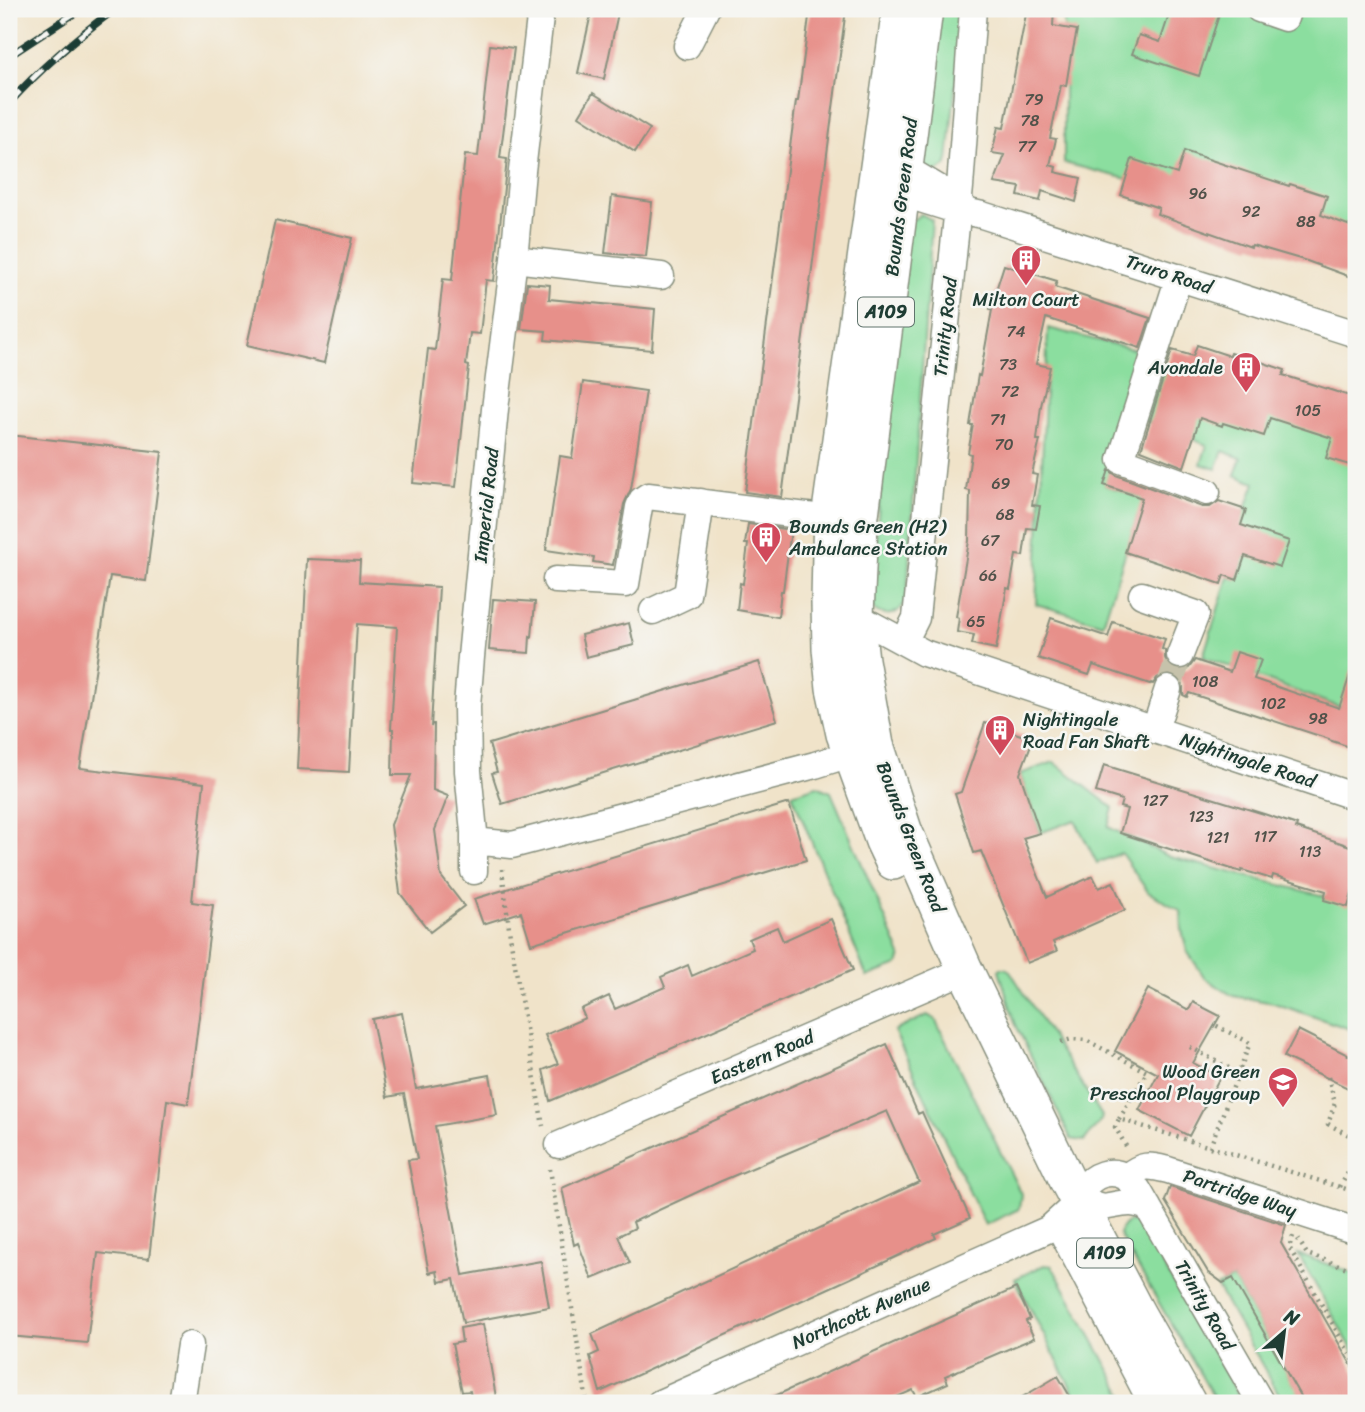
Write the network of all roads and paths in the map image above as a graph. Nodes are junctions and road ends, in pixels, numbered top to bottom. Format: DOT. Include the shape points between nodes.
graph roads {
  1 [pos="541,9"];
  2 [pos="706,9"];
  3 [pos="900,9"];
  4 [pos="925,9"];
  5 [pos="973,9"];
  6 [pos="1259,9"];
  7 [pos="1288,9"];
  8 [pos="687,46"];
  9 [pos="891,175"];
  10 [pos="959,203"];
  11 [pos="514,259"];
  12 [pos="661,276"];
  13 [pos="1179,277"];
  14 [pos="1356,334"];
  15 [pos="1208,492"];
  16 [pos="701,502"];
  17 [pos="845,521"];
  18 [pos="556,580"];
  19 [pos="1142,595"];
  20 [pos="843,609"];
  21 [pos="653,611"];
  22 [pos="904,642"];
  23 [pos="1180,655"];
  24 [pos="1168,689"];
  25 [pos="1155,729"];
  26 [pos="864,750"];
  27 [pos="1356,796"];
  28 [pos="474,841"];
  29 [pos="474,871"];
  30 [pos="955,973"];
  31 [pos="1215,1025"];
  32 [pos="1061,1042"];
  33 [pos="1189,1047"];
  34 [pos="1238,1073"];
  35 [pos="1328,1077"];
  36 [pos="1119,1119"];
  37 [pos="1356,1139"];
  38 [pos="559,1145"];
  39 [pos="1126,1146"];
  40 [pos="1210,1147"];
  41 [pos="1356,1158"];
  42 [pos="1126,1177"];
  43 [pos="1339,1187"];
  44 [pos="1356,1192"];
  45 [pos="1074,1206"];
  46 [pos="1148,1207"];
  47 [pos="1356,1231"];
  48 [pos="1356,1271"];
  49 [pos="190,1345"];
  50 [pos="1356,1351"];
  51 [pos="1353,1358"];
  52 [pos="1356,1365"];
  53 [pos="181,1403"];
  54 [pos="660,1403"];
  55 [pos="1157,1403"];
  56 [pos="1188,1403"];
  57 [pos="1261,1403"];
  1 -- 11 [label="street, Imperial Road"];
  2 -- 8 [label="street"];
  3 -- 9 [label="main road, Bounds Green Road / A109"];
  4 -- 9 [label="main road, Bounds Green Road / A109"];
  5 -- 10 [label="street, Trinity Road"];
  6 -- 7 [label="street" via="1285,18"];
  9 -- 10 [label="street, Truro Road"];
  9 -- 17 [label="main road, Bounds Green Road / A109" via="833,490"];
  10 -- 13 [label="street, Truro Road"];
  10 -- 22 [label="street, Trinity Road" via="916,618"];
  11 -- 12 [label="street"];
  11 -- 28 [label="street, Imperial Road" via="467,706"];
  13 -- 14 [label="street, Truro Road"];
  13 -- 15 [label="street" via="1121,460"];
  16 -- 17 [label="street"];
  16 -- 18 [label="street" via="655,496 642,500 626,584"];
  16 -- 21 [label="street" via="687,595"];
  17 -- 20 [label="main road, Bounds Green Road / A109"];
  19 -- 23 [label="street" via="1196,614"];
  20 -- 22 [label="street, Nightingale Road"];
  20 -- 26 [label="main road, Bounds Green Road / A109" via="830,649 834,688 844,734"];
  22 -- 25 [label="street, Nightingale Road" via="924,653"];
  24 -- 25 [label="street"];
  25 -- 27 [label="street, Nightingale Road"];
  26 -- 28 [label="street" via="512,845"];
  26 -- 30 [label="main road, Bounds Green Road / A109" via="883,841"];
  28 -- 29 [label="street, Imperial Road"];
  30 -- 38 [label="street, Eastern Road"];
  30 -- 45 [label="main road, Bounds Green Road / A109" via="1027,1101"];
  31 -- 34 [label="path" via="1250,1043"];
  32 -- 36 [label="path" via="1086,1040 1148,1071"];
  33 -- 34 [label="path"];
  34 -- 40 [label="path"];
  35 -- 37 [label="path" via="1335,1103 1328,1124"];
  36 -- 39 [label="path" via="1115,1127"];
  36 -- 40 [label="path"];
  40 -- 43 [label="path"];
  41 -- 43 [label="path"];
  42 -- 45 [label="street" via="1100,1174 1090,1180"];
  42 -- 46 [label="street, Trinity Road"];
  42 -- 47 [label="street, Partridge Way" via="1139,1167 1153,1167"];
  43 -- 44 [label="path"];
  45 -- 46 [label="street" via="1128,1202"];
  45 -- 54 [label="street, Northcott Avenue" via="1040,1233"];
  45 -- 55 [label="main road, Bounds Green Road / A109"];
  45 -- 56 [label="main road, Bounds Green Road / A109"];
  46 -- 57 [label="street, Trinity Road"];
  48 -- 51 [label="path" via="1307,1254 1294,1231 1289,1247"];
  49 -- 53 [label="street"];
  50 -- 51 [label="path"];
  51 -- 52 [label="path"];
}
